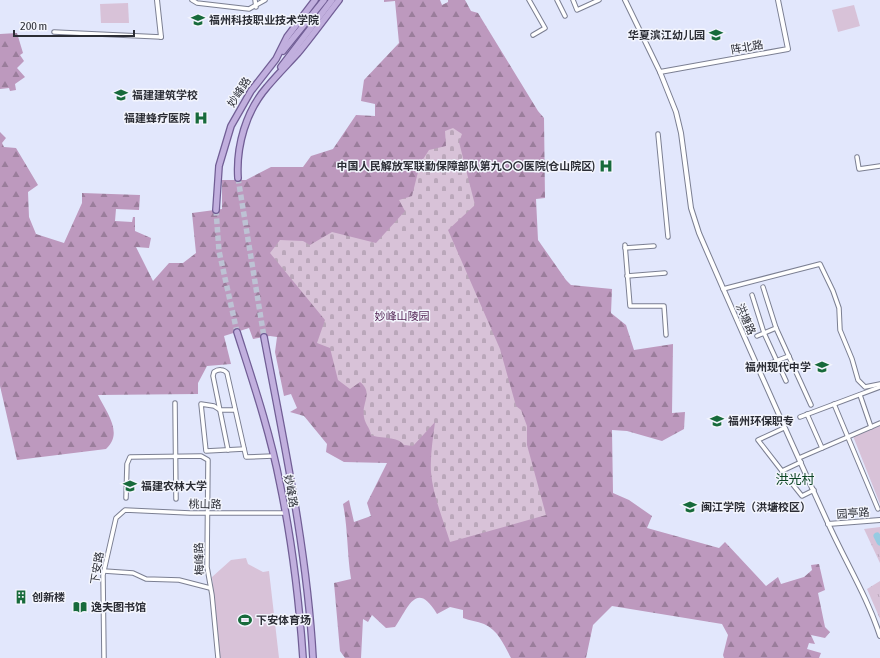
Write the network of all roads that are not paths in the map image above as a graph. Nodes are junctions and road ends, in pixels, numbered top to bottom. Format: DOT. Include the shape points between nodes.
graph roads {
  1 [pos="157,0"];
  2 [pos="192,0"];
  3 [pos="255,0"];
  4 [pos="265,0"];
  5 [pos="315,0"];
  6 [pos="324,0"];
  7 [pos="332,0"];
  8 [pos="339,0"];
  9 [pos="530,0"];
  10 [pos="557,0"];
  11 [pos="572,0"];
  12 [pos="599,0"];
  13 [pos="625,0"];
  14 [pos="778,0"];
  15 [pos="256,6"];
  16 [pos="565,16"];
  17 [pos="54,32"];
  18 [pos="533,35"];
  19 [pos="161,37"];
  20 [pos="276,58"];
  21 [pos="660,72"];
  22 [pos="266,88"];
  23 [pos="658,134"];
  24 [pos="857,157"];
  25 [pos="880,166"];
  26 [pos="238,178"];
  27 [pos="216,210"];
  28 [pos="668,237"];
  29 [pos="654,246"];
  30 [pos="665,273"];
  31 [pos="627,276"];
  32 [pos="763,287"];
  33 [pos="723,290"];
  34 [pos="752,295"];
  35 [pos="776,328"];
  36 [pos="237,332"];
  37 [pos="764,333"];
  38 [pos="666,335"];
  39 [pos="757,336"];
  40 [pos="264,337"];
  41 [pos="789,356"];
  42 [pos="777,361"];
  43 [pos="758,368"];
  44 [pos="786,381"];
  45 [pos="880,384"];
  46 [pos="880,387"];
  47 [pos="860,395"];
  48 [pos="175,403"];
  49 [pos="834,404"];
  50 [pos="811,406"];
  51 [pos="220,410"];
  52 [pos="235,410"];
  53 [pos="807,414"];
  54 [pos="800,417"];
  55 [pos="880,423"];
  56 [pos="871,427"];
  57 [pos="784,428"];
  58 [pos="848,437"];
  59 [pos="822,448"];
  60 [pos="244,449"];
  61 [pos="228,450"];
  62 [pos="176,456"];
  63 [pos="273,456"];
  64 [pos="800,460"];
  65 [pos="782,472"];
  66 [pos="814,490"];
  67 [pos="126,498"];
  68 [pos="176,499"];
  69 [pos="878,509"];
  70 [pos="125,510"];
  71 [pos="286,513"];
  72 [pos="208,514"];
  73 [pos="880,520"];
  74 [pos="828,524"];
  75 [pos="104,571"];
  76 [pos="210,588"];
  77 [pos="880,636"];
  78 [pos="104,658"];
  79 [pos="218,658"];
  80 [pos="303,658"];
  81 [pos="313,658"];
  1 -- 19 [label="street"];
  2 -- 15 [label="street" via="197,3 250,9"];
  3 -- 15 [label="street"];
  4 -- 15 [label="street"];
  5 -- 20 [label="main road, 妙峰路" via="287,37"];
  6 -- 20 [label="main road"];
  7 -- 22 [label="main road"];
  8 -- 22 [label="main road, 妙峰路"];
  9 -- 18 [label="street" via="545,28"];
  10 -- 16 [label="street"];
  11 -- 12 [label="street" via="577,10"];
  13 -- 21 [label="street, 洪塘路"];
  14 -- 21 [label="street, 阵北路" via="788,49"];
  17 -- 19 [label="street"];
  20 -- 27 [label="main road, 妙峰路" via="246,98 228,134 219,166"];
  21 -- 33 [label="street, 洪塘路" via="680,126 693,214"];
  22 -- 26 [label="main road, 妙峰路" via="246,123 238,155"];
  23 -- 28 [label="street"];
  24 -- 25 [label="street" via="859,169"];
  29 -- 31 [label="street" via="625,246"];
  30 -- 31 [label="street"];
  31 -- 38 [label="street" via="630,306 664,306"];
  32 -- 35 [label="street"];
  33 -- 43 [label="street, 洪塘路"];
  33 -- 45 [label="street" via="820,264 833,291 840,330 858,380 865,387"];
  34 -- 37 [label="street"];
  35 -- 37 [label="street"];
  35 -- 41 [label="street"];
  36 -- 63 [label="main road, 妙峰路"];
  37 -- 39 [label="street"];
  37 -- 42 [label="street"];
  40 -- 81 [label="main road, 妙峰路" via="299,531 308,592"];
  41 -- 42 [label="street"];
  41 -- 50 [label="street"];
  42 -- 43 [label="street"];
  42 -- 44 [label="street"];
  43 -- 57 [label="street, 洪塘路"];
  46 -- 47 [label="street"];
  47 -- 49 [label="street"];
  47 -- 56 [label="street"];
  48 -- 62 [label="street"];
  49 -- 53 [label="street"];
  49 -- 58 [label="street"];
  51 -- 52 [label="street"];
  51 -- 52 [label="street" via="213,373 221,370 227,374"];
  51 -- 61 [label="street"];
  51 -- 61 [label="street" via="202,404 206,451"];
  52 -- 60 [label="street"];
  53 -- 54 [label="street"];
  53 -- 59 [label="street"];
  55 -- 56 [label="street"];
  56 -- 58 [label="street"];
  57 -- 64 [label="street, 洪塘路"];
  57 -- 65 [label="street" via="758,440"];
  58 -- 59 [label="street"];
  58 -- 69 [label="street"];
  59 -- 64 [label="street"];
  60 -- 61 [label="street"];
  60 -- 63 [label="street" via="246,457"];
  62 -- 67 [label="street" via="129,458"];
  62 -- 68 [label="street"];
  62 -- 72 [label="street, 梅峰路" via="201,456 208,460"];
  63 -- 71 [label="main road, 妙峰路"];
  64 -- 65 [label="street"];
  64 -- 66 [label="street, 洪塘路"];
  65 -- 66 [label="street" via="802,496"];
  66 -- 74 [label="street, 洪塘路"];
  70 -- 72 [label="street, 桃山路"];
  70 -- 75 [label="street, 下安路" via="116,518"];
  71 -- 72 [label="street, 桃山路"];
  71 -- 80 [label="main road, 妙峰路"];
  72 -- 76 [label="street, 梅峰路" via="207,567"];
  73 -- 74 [label="street, 园亭路"];
  74 -- 77 [label="street, 洪塘路" via="865,597"];
  75 -- 76 [label="street" via="133,573 148,579 179,580"];
  75 -- 78 [label="street, 下安路"];
  76 -- 79 [label="street, 梅峰路"];
}
